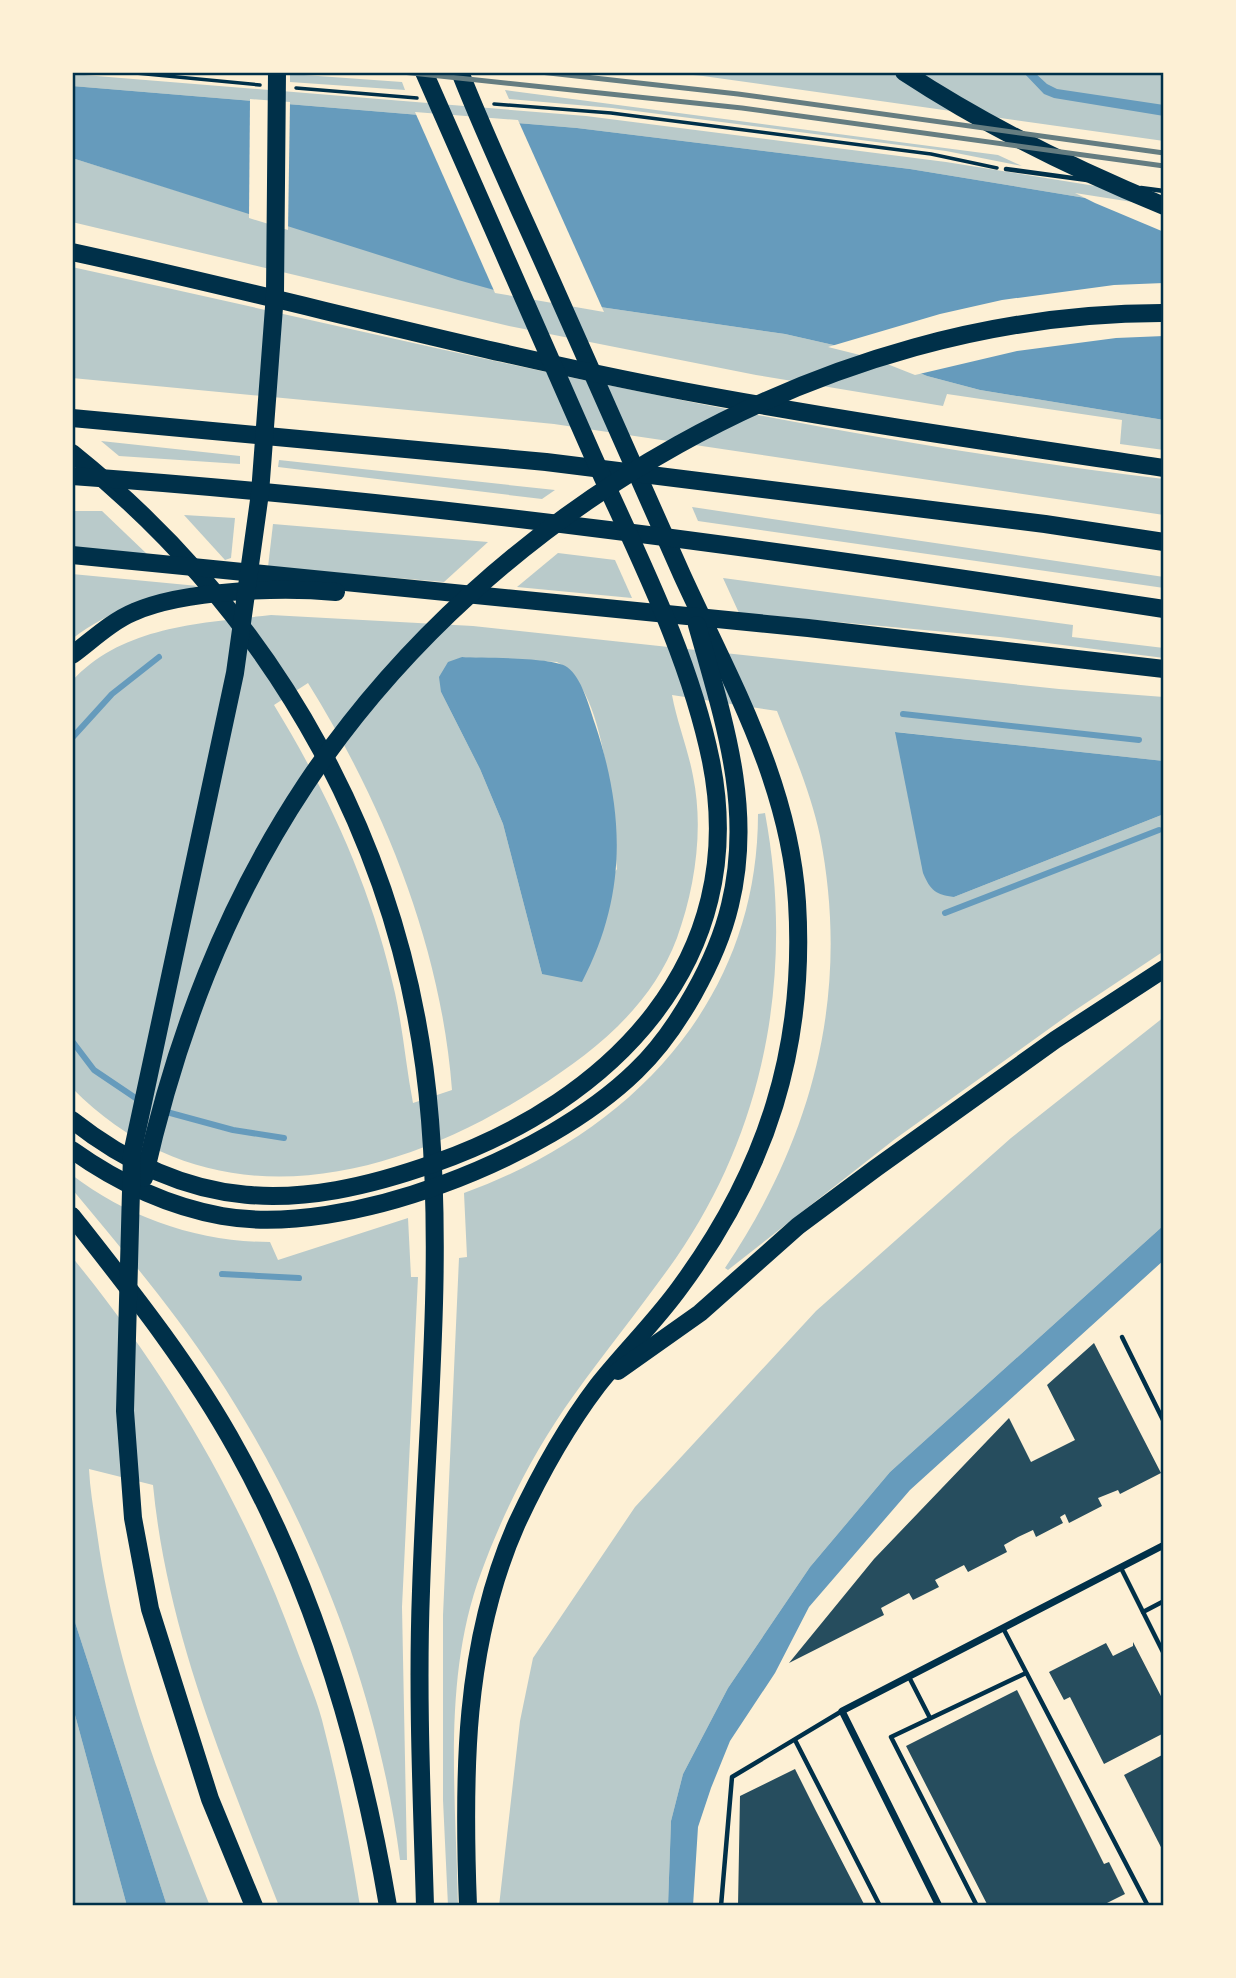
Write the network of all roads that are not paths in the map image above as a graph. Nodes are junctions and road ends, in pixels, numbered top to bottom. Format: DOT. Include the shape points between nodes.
graph roads {
  1 [pos="277,72"];
  2 [pos="424,72"];
  3 [pos="460,72"];
  4 [pos="904,72"];
  5 [pos="1006,169"];
  6 [pos="1164,191"];
  7 [pos="1164,206"];
  8 [pos="72,252"];
  9 [pos="1164,313"];
  10 [pos="72,418"];
  11 [pos="72,453"];
  12 [pos="1164,468"];
  13 [pos="72,476"];
  14 [pos="1164,542"];
  15 [pos="72,555"];
  16 [pos="683,578"];
  17 [pos="457,594"];
  18 [pos="1164,609"];
  19 [pos="72,655"];
  20 [pos="1164,669"];
  21 [pos="1164,969"];
  22 [pos="72,1119"];
  23 [pos="72,1150"];
  24 [pos="72,1216"];
  25 [pos="129,1266"];
  26 [pos="1122,1337"];
  27 [pos="598,1385"];
  28 [pos="1164,1422"];
  29 [pos="1164,1545"];
  30 [pos="1121,1568"];
  31 [pos="1164,1601"];
  32 [pos="1143,1612"];
  33 [pos="1003,1628"];
  34 [pos="1164,1654"];
  35 [pos="1026,1673"];
  36 [pos="909,1677"];
  37 [pos="842,1711"];
  38 [pos="930,1718"];
  39 [pos="794,1740"];
  40 [pos="254,1906"];
  41 [pos="388,1906"];
  42 [pos="425,1906"];
  43 [pos="468,1906"];
  44 [pos="722,1906"];
  45 [pos="880,1906"];
  46 [pos="939,1906"];
  47 [pos="977,1906"];
  48 [pos="1148,1906"];
  1 -- 25 [label="highway" via="275,293 260,494 235,673 132,1154"];
  2 -- 22 [label="highway" via="648,579 693,698 717,806 717,846 708,902 688,959 659,1010 612,1062 572,1093 491,1139 430,1165 346,1188 274,1197 228,1194 187,1184 107,1147"];
  3 -- 16 [label="highway"];
  4 -- 7 [label="highway" via="948,101 1088,174"];
  5 -- 6 [label="lane"];
  8 -- 12 [label="highway" via="448,342 682,391"];
  9 -- 25 [label="highway" via="1072,318 950,339 864,363 793,390 640,465 542,533 449,614 347,726 305,785 235,908 178,1045 143,1179"];
  10 -- 14 [label="highway" via="546,462"];
  11 -- 42 [label="highway" via="128,500 205,577 289,694 336,779 382,888 412,996 428,1099 435,1253 420,1627"];
  13 -- 18 [label="highway" via="510,517 828,557"];
  15 -- 17 [label="highway"];
  16 -- 23 [label="highway" via="734,759 740,809 737,871 711,957 671,1032 636,1071 542,1140 430,1190 322,1216 222,1216 167,1202 100,1170"];
  16 -- 27 [label="highway" via="746,706 779,801 794,879 799,960 795,1014 783,1081 764,1139 724,1219 680,1287"];
  17 -- 19 [label="highway" via="397,599 325,591 205,594 133,612"];
  17 -- 20 [label="highway" via="1003,648"];
  21 -- 27 [label="highway" via="1055,1040 876,1168 798,1226 699,1312"];
  24 -- 41 [label="highway" via="164,1336 236,1448 266,1505 332,1668 360,1766"];
  25 -- 40 [label="highway" via="125,1411 133,1518 150,1609 210,1800"];
  26 -- 28 [label="lane"];
  27 -- 43 [label="highway" via="553,1454 520,1518 491,1596 477,1659 467,1741"];
  29 -- 30 [label="street"];
  30 -- 32 [label="lane"];
  30 -- 33 [label="street"];
  31 -- 32 [label="lane"];
  32 -- 34 [label="lane"];
  33 -- 35 [label="lane"];
  33 -- 36 [label="street"];
  35 -- 38 [label="lane"];
  35 -- 48 [label="lane"];
  36 -- 37 [label="street"];
  36 -- 38 [label="lane"];
  37 -- 39 [label="lane"];
  37 -- 46 [label="street"];
  38 -- 47 [label="lane" via="891,1737"];
  39 -- 44 [label="lane" via="732,1777"];
  39 -- 45 [label="lane"];
}
